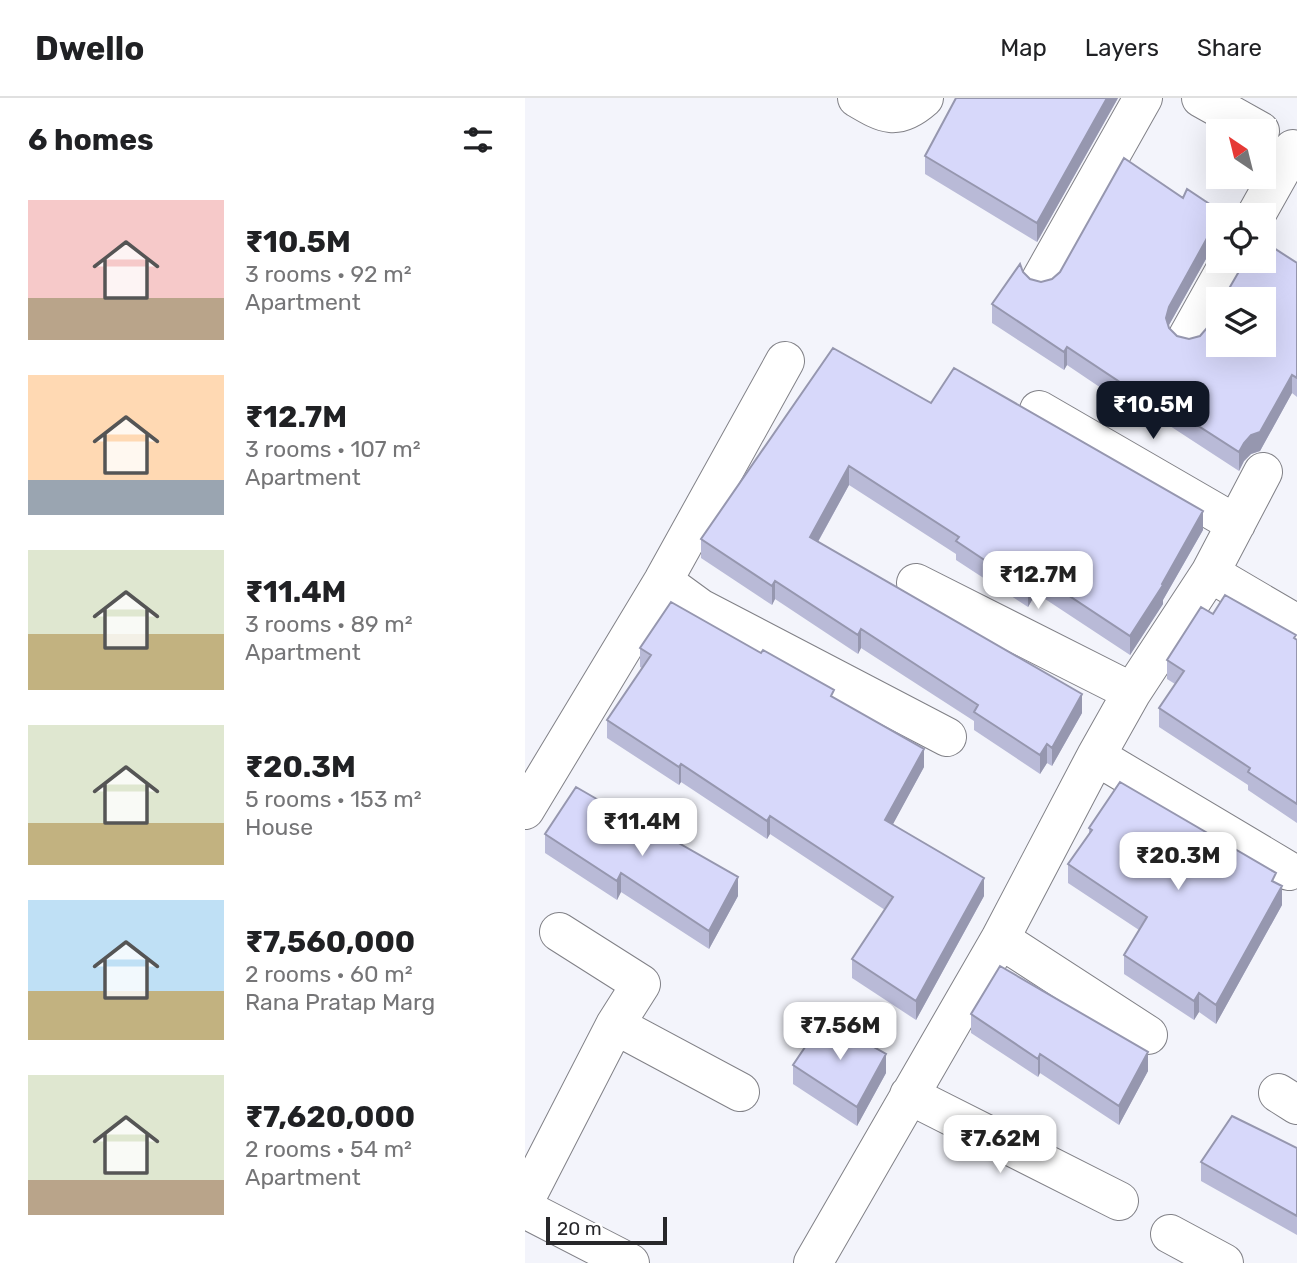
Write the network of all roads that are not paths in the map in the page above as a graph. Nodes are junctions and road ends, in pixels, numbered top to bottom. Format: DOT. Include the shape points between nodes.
graph roads {
  1 [pos="857,98"];
  2 [pos="923,98"];
  3 [pos="1143,98"];
  4 [pos="1201,98"];
  5 [pos="1279,141"];
  6 [pos="1260,203"];
  7 [pos="1223,273"];
  8 [pos="1041,279"];
  9 [pos="1188,336"];
  10 [pos="785,361"];
  11 [pos="1039,410"];
  12 [pos="1263,472"];
  13 [pos="1236,524"];
  14 [pos="1210,573"];
  15 [pos="663,581"];
  16 [pos="916,583"];
  17 [pos="1297,624"];
  18 [pos="1132,692"];
  19 [pos="947,737"];
  20 [pos="1096,756"];
  21 [pos="525,810"];
  22 [pos="1289,872"];
  23 [pos="558,932"];
  24 [pos="1000,939"];
  25 [pos="615,1025"];
  26 [pos="1148,1035"];
  27 [pos="740,1092"];
  28 [pos="909,1095"];
  29 [pos="525,1200"];
  30 [pos="1119,1201"];
  31 [pos="525,1209"];
  32 [pos="1170,1234"];
  33 [pos="630,1263"];
  34 [pos="813,1263"];
  35 [pos="1224,1263"];
  1 -- 2 [label="street" via="881,112 903,113"];
  3 -- 8 [label="street"];
  4 -- 5 [label="street"];
  5 -- 6 [label="street"];
  7 -- 9 [label="street"];
  10 -- 15 [label="street"];
  11 -- 13 [label="street"];
  12 -- 13 [label="street"];
  13 -- 14 [label="street"];
  14 -- 17 [label="street"];
  14 -- 18 [label="street"];
  15 -- 19 [label="street" via="700,608"];
  15 -- 21 [label="street"];
  16 -- 18 [label="street"];
  18 -- 20 [label="street"];
  20 -- 22 [label="street"];
  20 -- 24 [label="street"];
  23 -- 25 [label="street" via="641,984"];
  24 -- 26 [label="street"];
  24 -- 28 [label="street"];
  25 -- 27 [label="street"];
  25 -- 29 [label="street"];
  28 -- 30 [label="street"];
  28 -- 34 [label="street"];
  31 -- 33 [label="street"];
  32 -- 35 [label="street"];
}
